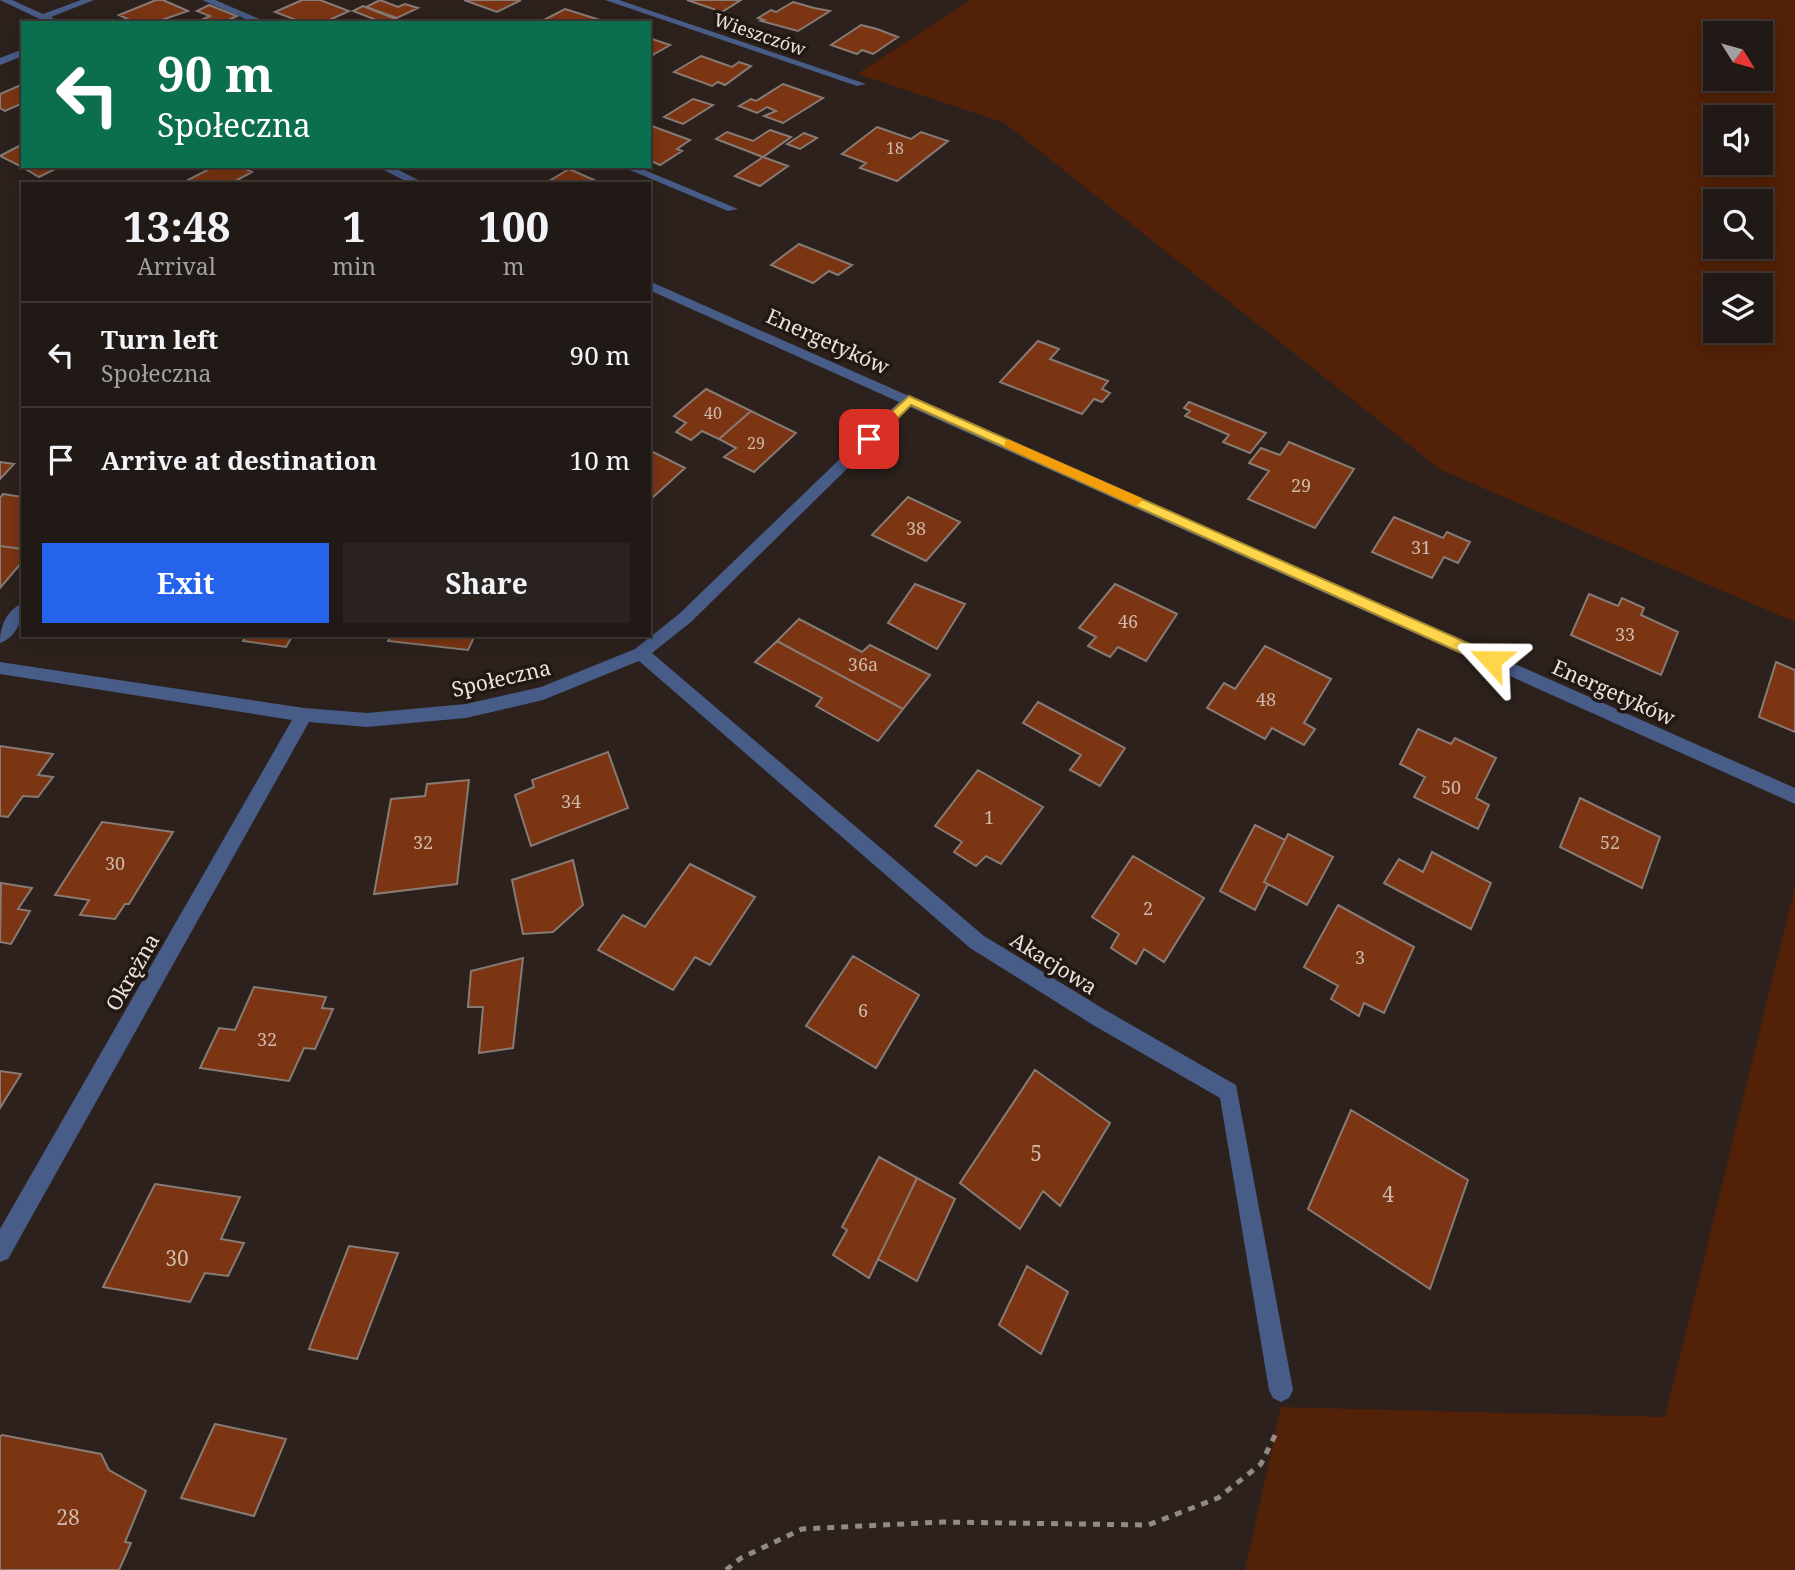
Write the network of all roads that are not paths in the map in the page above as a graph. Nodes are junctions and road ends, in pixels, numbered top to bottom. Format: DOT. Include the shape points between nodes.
graph roads {
  1 [pos="5,0"];
  2 [pos="89,0"];
  3 [pos="207,0"];
  4 [pos="610,0"];
  5 [pos="44,18"];
  6 [pos="51,21"];
  7 [pos="259,21"];
  8 [pos="21,53"];
  9 [pos="0,62"];
  10 [pos="861,84"];
  11 [pos="385,168"];
  12 [pos="630,168"];
  13 [pos="417,182"];
  14 [pos="732,209"];
  15 [pos="651,286"];
  16 [pos="909,400"];
  17 [pos="21,611"];
  18 [pos="0,637"];
  19 [pos="640,653"];
  20 [pos="0,668"];
  21 [pos="304,715"];
  22 [pos="1795,796"];
  23 [pos="0,1251"];
  24 [pos="1281,1390"];
  1 -- 5 [label="street"];
  2 -- 5 [label="street"];
  3 -- 7 [label="street"];
  4 -- 10 [label="street, Wieszczów"];
  5 -- 6 [label="street"];
  8 -- 9 [label="street"];
  11 -- 13 [label="street"];
  12 -- 14 [label="street"];
  15 -- 16 [label="street, Energetyków"];
  16 -- 19 [label="street, Społeczna" via="685,618"];
  16 -- 22 [label="street, Energetyków"];
  17 -- 18 [label="street"];
  19 -- 21 [label="street, Społeczna" via="543,693 467,710 367,720"];
  19 -- 24 [label="street, Akacjowa" via="977,942 1229,1092"];
  20 -- 21 [label="street, Społeczna"];
  21 -- 23 [label="street, Okrężna"];
}
